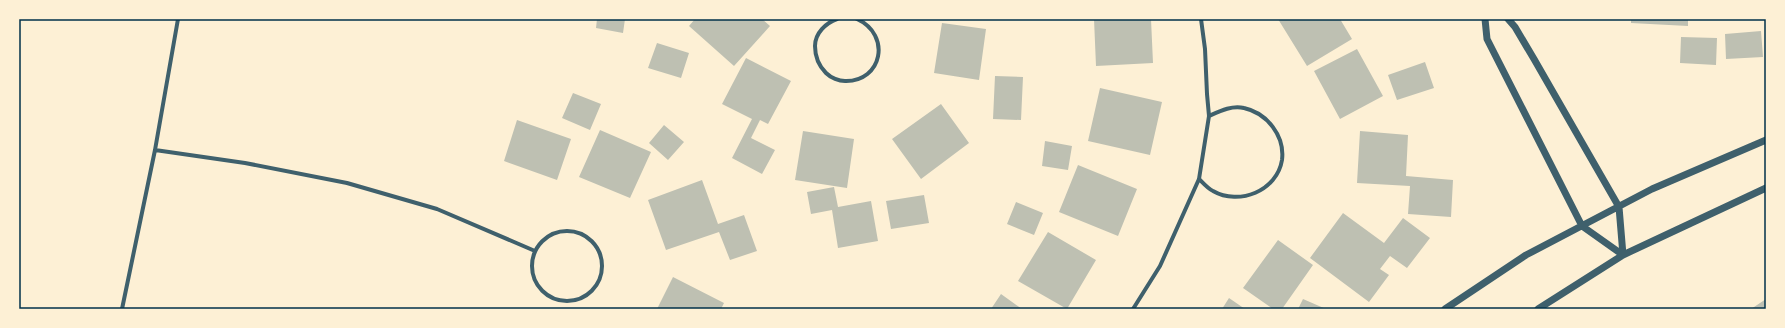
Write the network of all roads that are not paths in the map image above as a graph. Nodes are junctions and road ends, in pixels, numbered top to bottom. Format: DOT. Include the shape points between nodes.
graph roads {
  1 [pos="178,19"];
  2 [pos="837,19"];
  3 [pos="857,19"];
  4 [pos="1201,19"];
  5 [pos="1485,19"];
  6 [pos="1508,19"];
  7 [pos="828,20"];
  8 [pos="1209,116"];
  9 [pos="1766,140"];
  10 [pos="156,150"];
  11 [pos="1199,179"];
  12 [pos="1766,188"];
  13 [pos="1619,207"];
  14 [pos="1582,226"];
  15 [pos="535,252"];
  16 [pos="1623,255"];
  17 [pos="122,309"];
  18 [pos="1133,309"];
  19 [pos="1445,309"];
  20 [pos="1538,309"];
  1 -- 10 [label="street"];
  2 -- 7 [label="street"];
  3 -- 7 [label="street" via="874,32 879,44 873,68 864,77 852,81 839,81 828,76 819,66 815,42"];
  4 -- 8 [label="street"];
  5 -- 14 [label="street" via="1487,39"];
  6 -- 13 [label="street"];
  8 -- 11 [label="street"];
  8 -- 11 [label="street" via="1226,109 1243,108 1260,114 1273,126 1281,142 1282,160 1275,176 1263,190 1247,197 1229,197 1212,191"];
  9 -- 13 [label="street" via="1652,189"];
  10 -- 15 [label="street" via="347,183 437,209"];
  10 -- 17 [label="street"];
  11 -- 18 [label="street" via="1160,266"];
  12 -- 16 [label="street"];
  13 -- 14 [label="street"];
  13 -- 16 [label="street"];
  14 -- 16 [label="street"];
  14 -- 19 [label="street" via="1526,255"];
  15 -- 15 [label="street" via="531,265 534,278 540,290 552,298 565,302 579,300 590,293 598,282 602,268 600,254 593,242 582,234 568,231 555,234 543,240"];
  16 -- 20 [label="street"];
}
